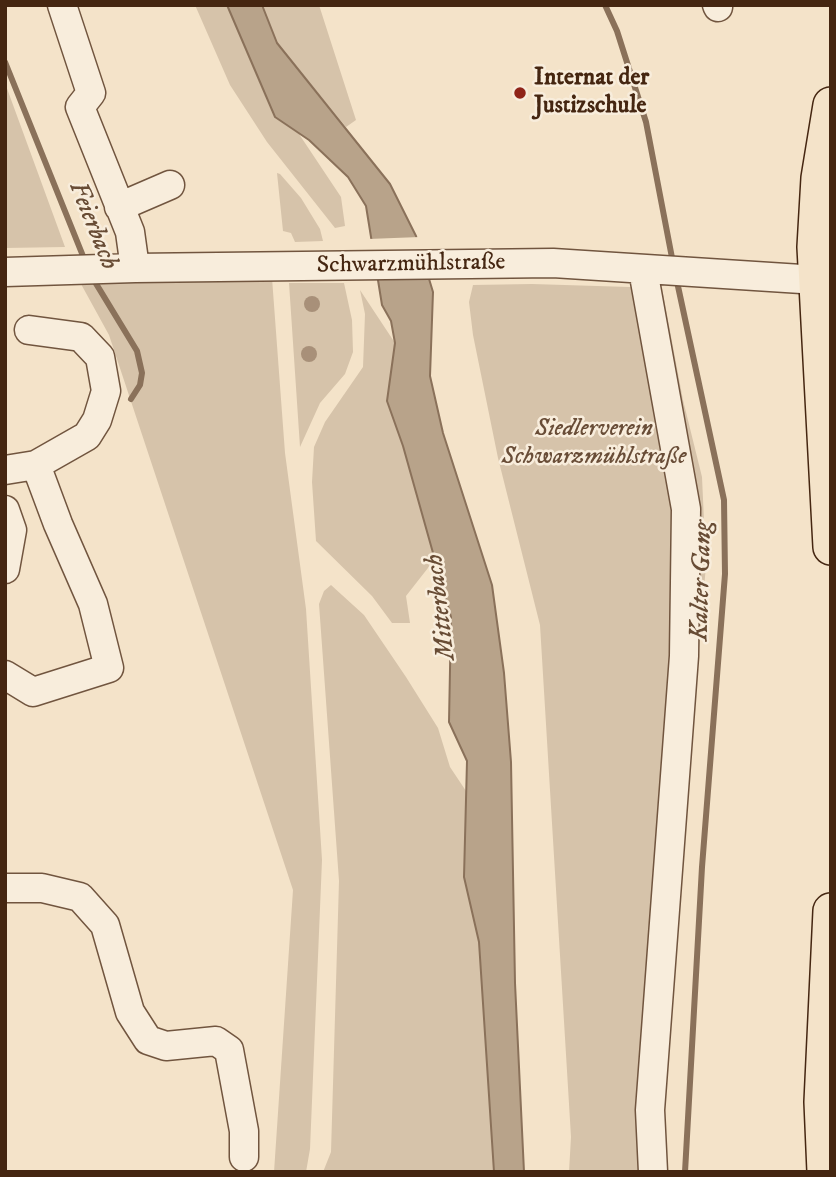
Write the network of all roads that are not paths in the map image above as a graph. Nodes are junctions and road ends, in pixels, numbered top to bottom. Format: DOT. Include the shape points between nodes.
graph roads {
  1 [pos="62,5"];
  2 [pos="831,105"];
  3 [pos="825,181"];
  4 [pos="170,185"];
  5 [pos="119,207"];
  6 [pos="135,268"];
  7 [pos="648,270"];
  8 [pos="5,272"];
  9 [pos="817,279"];
  10 [pos="29,330"];
  11 [pos="36,465"];
  12 [pos="5,470"];
  13 [pos="5,510"];
  14 [pos="831,547"];
  15 [pos="5,569"];
  16 [pos="5,675"];
  17 [pos="5,888"];
  18 [pos="831,911"];
  19 [pos="830,952"];
  20 [pos="244,1157"];
  21 [pos="653,1172"];
  22 [pos="825,1172"];
  1 -- 5 [label="street" via="91,93 80,107"];
  2 -- 3 [label="main road"];
  3 -- 9 [label="main road" via="815,247"];
  4 -- 5 [label="street"];
  5 -- 6 [label="street" via="130,232"];
  6 -- 7 [label="street, Schwarzmühlstraße" via="461,263"];
  6 -- 8 [label="street, Schwarzmühlstraße"];
  7 -- 9 [label="street, Schwarzmühlstraße"];
  7 -- 21 [label="street" via="686,509 684,656 650,1110"];
  9 -- 14 [label="main road"];
  10 -- 11 [label="street" via="82,337 100,357 106,391 87,436"];
  11 -- 12 [label="street"];
  11 -- 16 [label="street" via="93,604 109,668 33,692"];
  13 -- 15 [label="street" via="12,530"];
  17 -- 20 [label="street" via="42,888 80,897 105,925 130,1012 148,1040 166,1046 216,1041 229,1050 244,1131"];
  18 -- 19 [label="main road"];
  19 -- 22 [label="main road" via="822,1102"];
}
